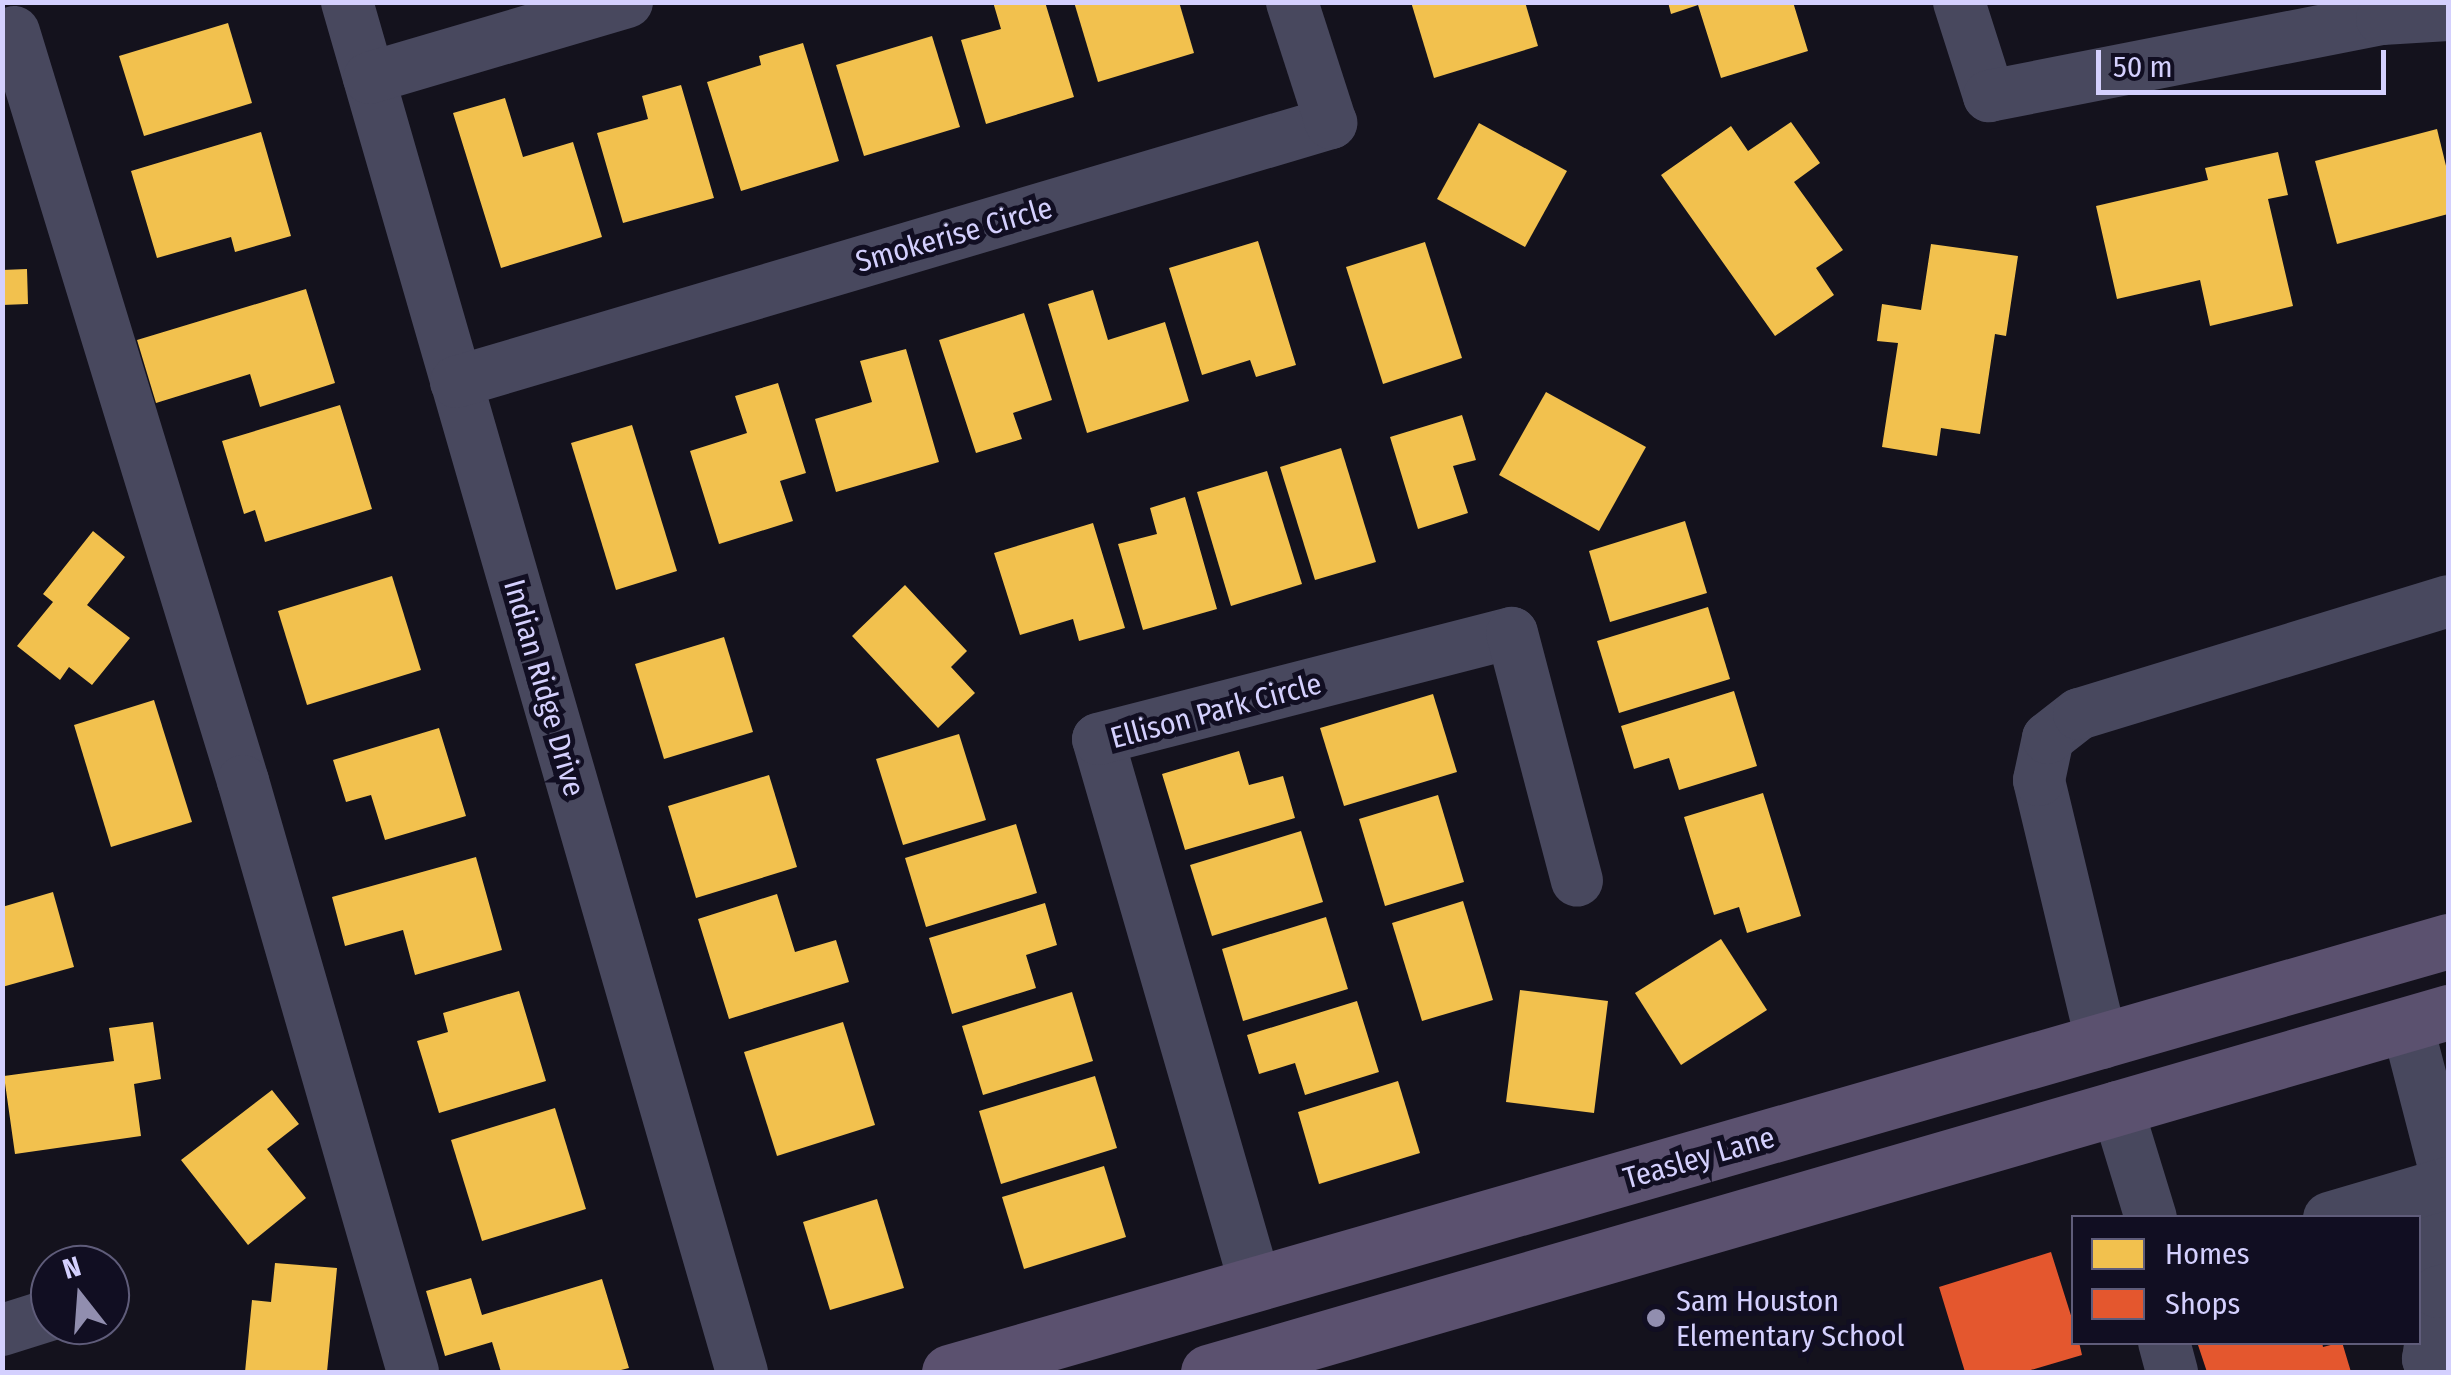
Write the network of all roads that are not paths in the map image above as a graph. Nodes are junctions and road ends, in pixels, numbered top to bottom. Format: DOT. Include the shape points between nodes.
graph roads {
  1 [pos="348,2"];
  2 [pos="628,2"];
  3 [pos="1292,2"];
  4 [pos="1959,2"];
  5 [pos="2448,15"];
  6 [pos="14,32"];
  7 [pos="369,78"];
  8 [pos="456,382"];
  9 [pos="2448,601"];
  10 [pos="1577,882"];
  11 [pos="2448,941"];
  12 [pos="2428,1018"];
  13 [pos="2102,1043"];
  14 [pos="2117,1107"];
  15 [pos="2448,1183"];
  16 [pos="1603,1186"];
  17 [pos="2150,1215"];
  18 [pos="2339,1215"];
  19 [pos="1662,1240"];
  20 [pos="1255,1283"];
  21 [pos="2443,1290"];
  22 [pos="30,1321"];
  23 [pos="2,1330"];
  24 [pos="2165,1345"];
  25 [pos="413,1372"];
  26 [pos="742,1372"];
  27 [pos="949,1372"];
  28 [pos="1208,1372"];
  29 [pos="2172,1372"];
  30 [pos="2432,1372"];
  1 -- 7 [label="street, Indian Ridge Drive"];
  2 -- 7 [label="street"];
  3 -- 8 [label="street, Smokerise Circle" via="1331,123"];
  4 -- 5 [label="street" via="1989,96 2382,19"];
  6 -- 25 [label="street" via="243,781"];
  7 -- 8 [label="street, Indian Ridge Drive"];
  8 -- 26 [label="street, Indian Ridge Drive"];
  9 -- 13 [label="street" via="2079,714 2048,738 2039,780"];
  10 -- 20 [label="street, Ellison Park Circle" via="1512,633 1098,739"];
  11 -- 13 [label="main road, Teasley Lane"];
  12 -- 14 [label="main road"];
  12 -- 15 [label="street" via="2430,1099"];
  13 -- 14 [label="main road"];
  13 -- 16 [label="main road, Teasley Lane"];
  14 -- 17 [label="street"];
  14 -- 19 [label="main road"];
  15 -- 18 [label="street"];
  15 -- 21 [label="street"];
  16 -- 19 [label="main road"];
  16 -- 20 [label="main road, Teasley Lane"];
  19 -- 28 [label="main road"];
  20 -- 27 [label="main road, Teasley Lane"];
  21 -- 30 [label="street" via="2428,1358"];
  22 -- 23 [label="street"];
  24 -- 29 [label="street"];
}
